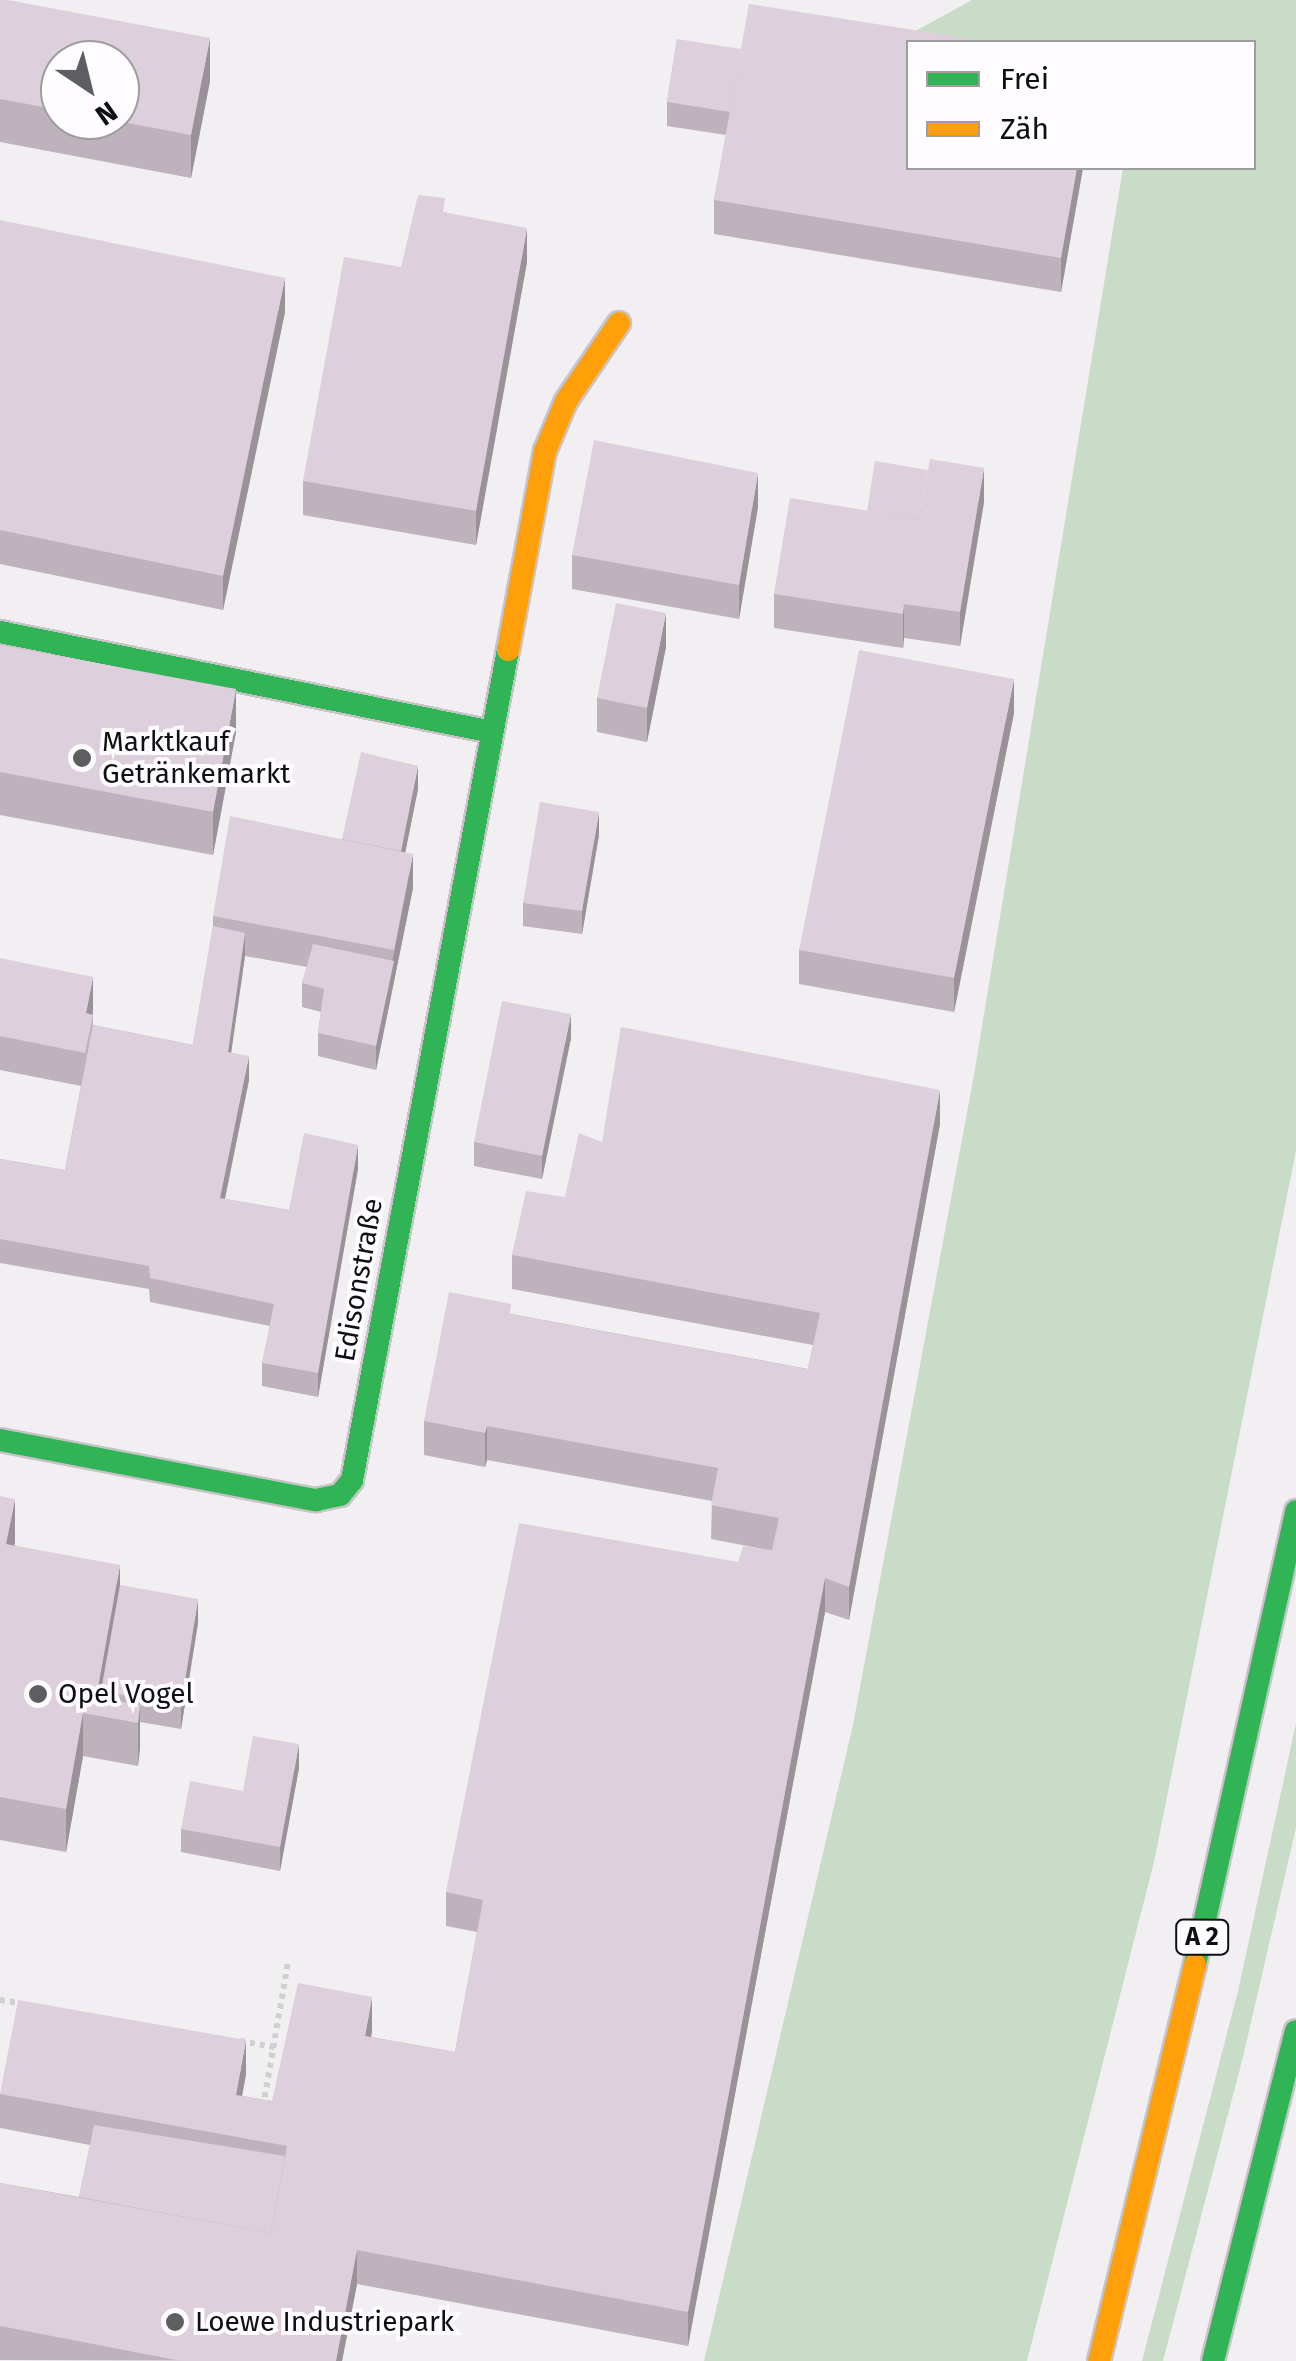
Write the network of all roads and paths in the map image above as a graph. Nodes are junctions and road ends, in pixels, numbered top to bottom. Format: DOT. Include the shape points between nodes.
graph roads {
  1 [pos="619,323"];
  2 [pos="0,632"];
  3 [pos="492,732"];
  4 [pos="0,1440"];
  5 [pos="1296,1511"];
  6 [pos="288,1962"];
  7 [pos="0,2000"];
  8 [pos="39,2006"];
  9 [pos="1296,2031"];
  10 [pos="234,2040"];
  11 [pos="274,2047"];
  12 [pos="262,2116"];
  13 [pos="1099,2361"];
  14 [pos="1213,2361"];
  1 -- 3 [label="main road, Edisonstraße" via="566,401 545,451"];
  2 -- 3 [label="main road"];
  3 -- 4 [label="main road, Edisonstraße" via="352,1480 340,1496 316,1500"];
  5 -- 13 [label="main road, A 2"];
  6 -- 11 [label="path"];
  7 -- 8 [label="path"];
  9 -- 14 [label="main road"];
  10 -- 11 [label="path"];
  11 -- 12 [label="path"];
}
